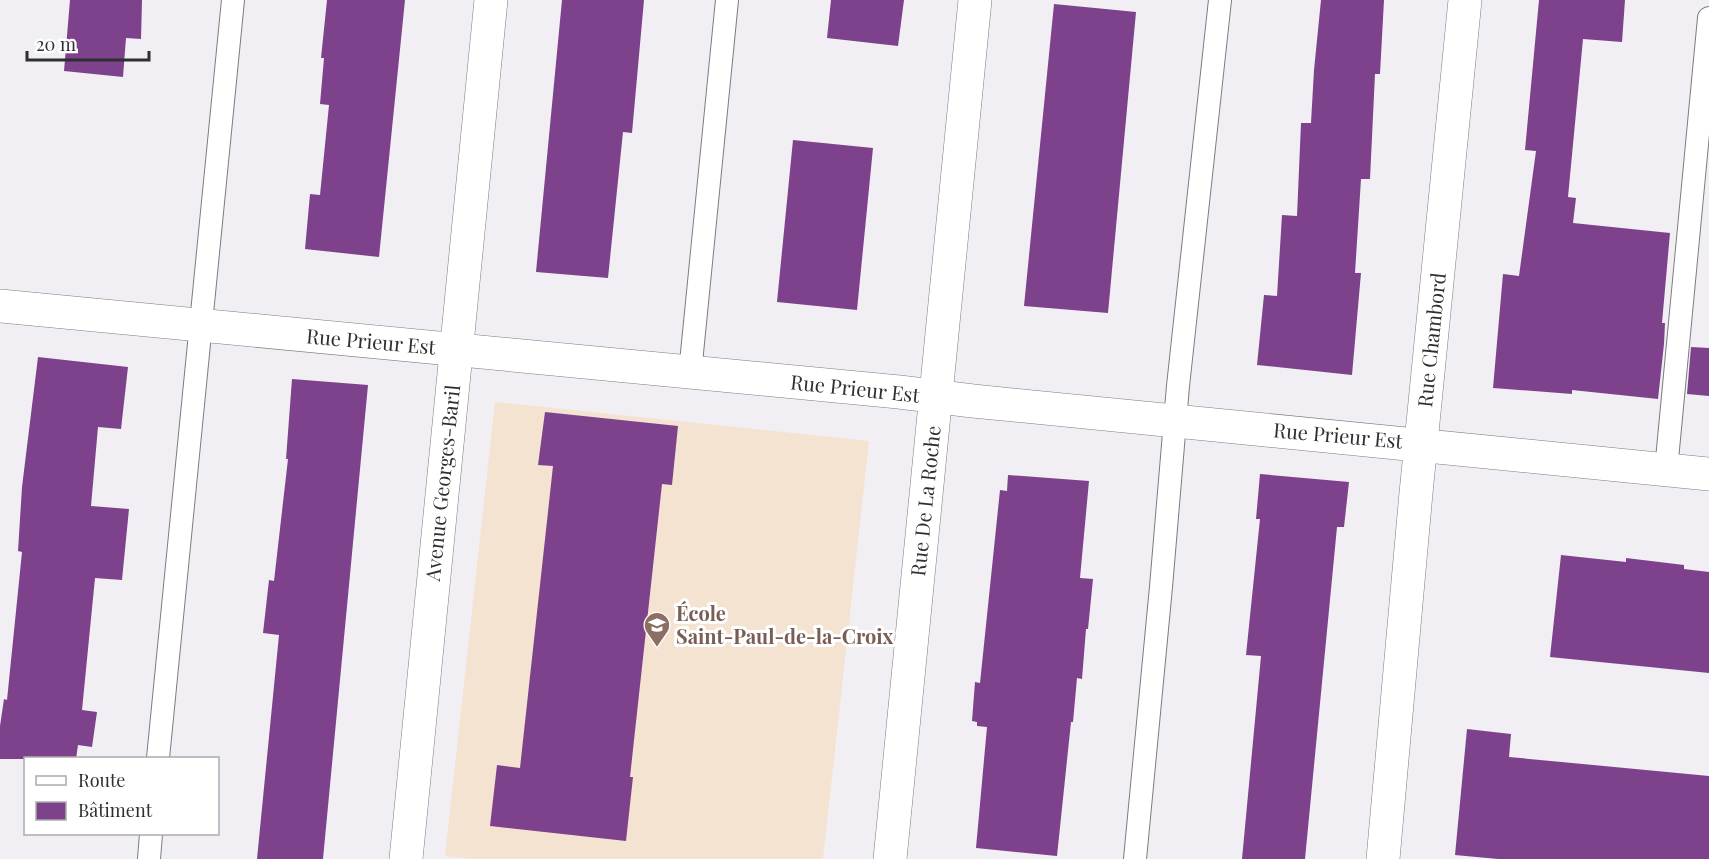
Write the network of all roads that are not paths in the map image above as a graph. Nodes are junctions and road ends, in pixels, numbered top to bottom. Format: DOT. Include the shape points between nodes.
graph roads {
  1 [pos="233,0"];
  2 [pos="491,0"];
  3 [pos="727,0"];
  4 [pos="975,0"];
  5 [pos="1220,0"];
  6 [pos="1465,0"];
  7 [pos="1709,18"];
  8 [pos="0,306"];
  9 [pos="200,326"];
  10 [pos="456,350"];
  11 [pos="690,373"];
  12 [pos="936,397"];
  13 [pos="1174,421"];
  14 [pos="1422,444"];
  15 [pos="1666,470"];
  16 [pos="1709,474"];
  17 [pos="158,757"];
  18 [pos="151,835"];
  19 [pos="149,859"];
  20 [pos="406,859"];
  21 [pos="890,859"];
  22 [pos="1135,859"];
  23 [pos="1383,859"];
  1 -- 9 [label="lane"];
  2 -- 10 [label="street, Avenue Georges-Baril"];
  3 -- 11 [label="lane"];
  4 -- 12 [label="street, Rue De La Roche"];
  5 -- 13 [label="lane"];
  6 -- 14 [label="street, Rue Chambord"];
  7 -- 15 [label="lane"];
  8 -- 9 [label="street, Rue Prieur Est"];
  9 -- 10 [label="street, Rue Prieur Est"];
  9 -- 17 [label="lane"];
  10 -- 11 [label="street, Rue Prieur Est"];
  10 -- 20 [label="street, Avenue Georges-Baril"];
  11 -- 12 [label="street, Rue Prieur Est"];
  12 -- 13 [label="street, Rue Prieur Est"];
  12 -- 21 [label="street, Rue De La Roche"];
  13 -- 14 [label="street, Rue Prieur Est"];
  13 -- 22 [label="lane"];
  14 -- 15 [label="street, Rue Prieur Est"];
  14 -- 23 [label="street, Rue Chambord"];
  15 -- 16 [label="street, Rue Prieur Est"];
  18 -- 19 [label="lane"];
}
